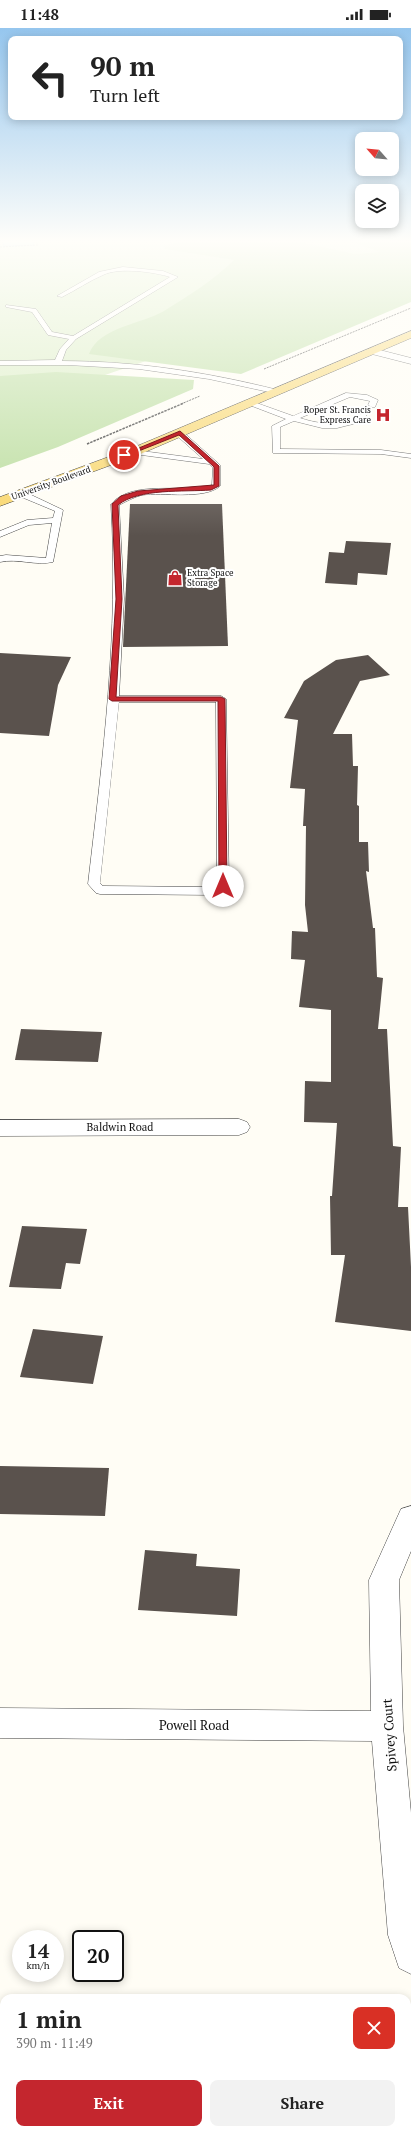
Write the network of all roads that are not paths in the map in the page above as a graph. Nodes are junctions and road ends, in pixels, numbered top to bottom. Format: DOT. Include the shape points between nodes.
graph roads {
  1 [pos="73,339"];
  2 [pos="399,339"];
  3 [pos="372,351"];
  4 [pos="58,361"];
  5 [pos="411,361"];
  6 [pos="0,362"];
  7 [pos="275,392"];
  8 [pos="248,403"];
  9 [pos="372,405"];
  10 [pos="363,416"];
  11 [pos="294,418"];
  12 [pos="180,432"];
  13 [pos="134,452"];
  14 [pos="411,456"];
  15 [pos="210,462"];
  16 [pos="22,494"];
  17 [pos="0,502"];
  18 [pos="57,520"];
  19 [pos="0,534"];
  20 [pos="0,560"];
  21 [pos="112,699"];
  22 [pos="239,1127"];
  23 [pos="0,1128"];
  24 [pos="411,1518"];
  25 [pos="0,1724"];
  26 [pos="387,1726"];
  27 [pos="411,1956"];
  1 -- 4 [label="lane" via="63,349"];
  2 -- 3 [label="main road, University Boulevard"];
  3 -- 5 [label="street"];
  3 -- 7 [label="main road, University Boulevard"];
  4 -- 6 [label="lane"];
  4 -- 7 [label="lane" via="174,372 235,381"];
  7 -- 8 [label="main road, University Boulevard"];
  8 -- 11 [label="lane"];
  8 -- 12 [label="main road, University Boulevard"];
  9 -- 11 [label="lane" via="374,400 349,395"];
  10 -- 11 [label="lane" via="354,423 340,426 316,425"];
  11 -- 14 [label="lane" via="276,426 276,451 381,452"];
  12 -- 13 [label="main road, University Boulevard"];
  12 -- 15 [label="lane"];
  13 -- 15 [label="lane"];
  13 -- 16 [label="main road, University Boulevard"];
  15 -- 21 [label="lane" via="217,467 216,486 138,493 115,504 119,599"];
  16 -- 17 [label="main road, University Boulevard"];
  16 -- 18 [label="lane" via="59,510"];
  18 -- 19 [label="lane" via="27,523"];
  18 -- 20 [label="lane" via="50,560 32,563 24,559"];
  21 -- 21 [label="lane" via="94,884 100,890 216,891 223,886 221,699"];
  22 -- 23 [label="street, Baldwin Road"];
  24 -- 26 [label="street, Spivey Court" via="384,1580"];
  25 -- 26 [label="street, Powell Road"];
  26 -- 27 [label="street, Spivey Court" via="405,1934"];
}
